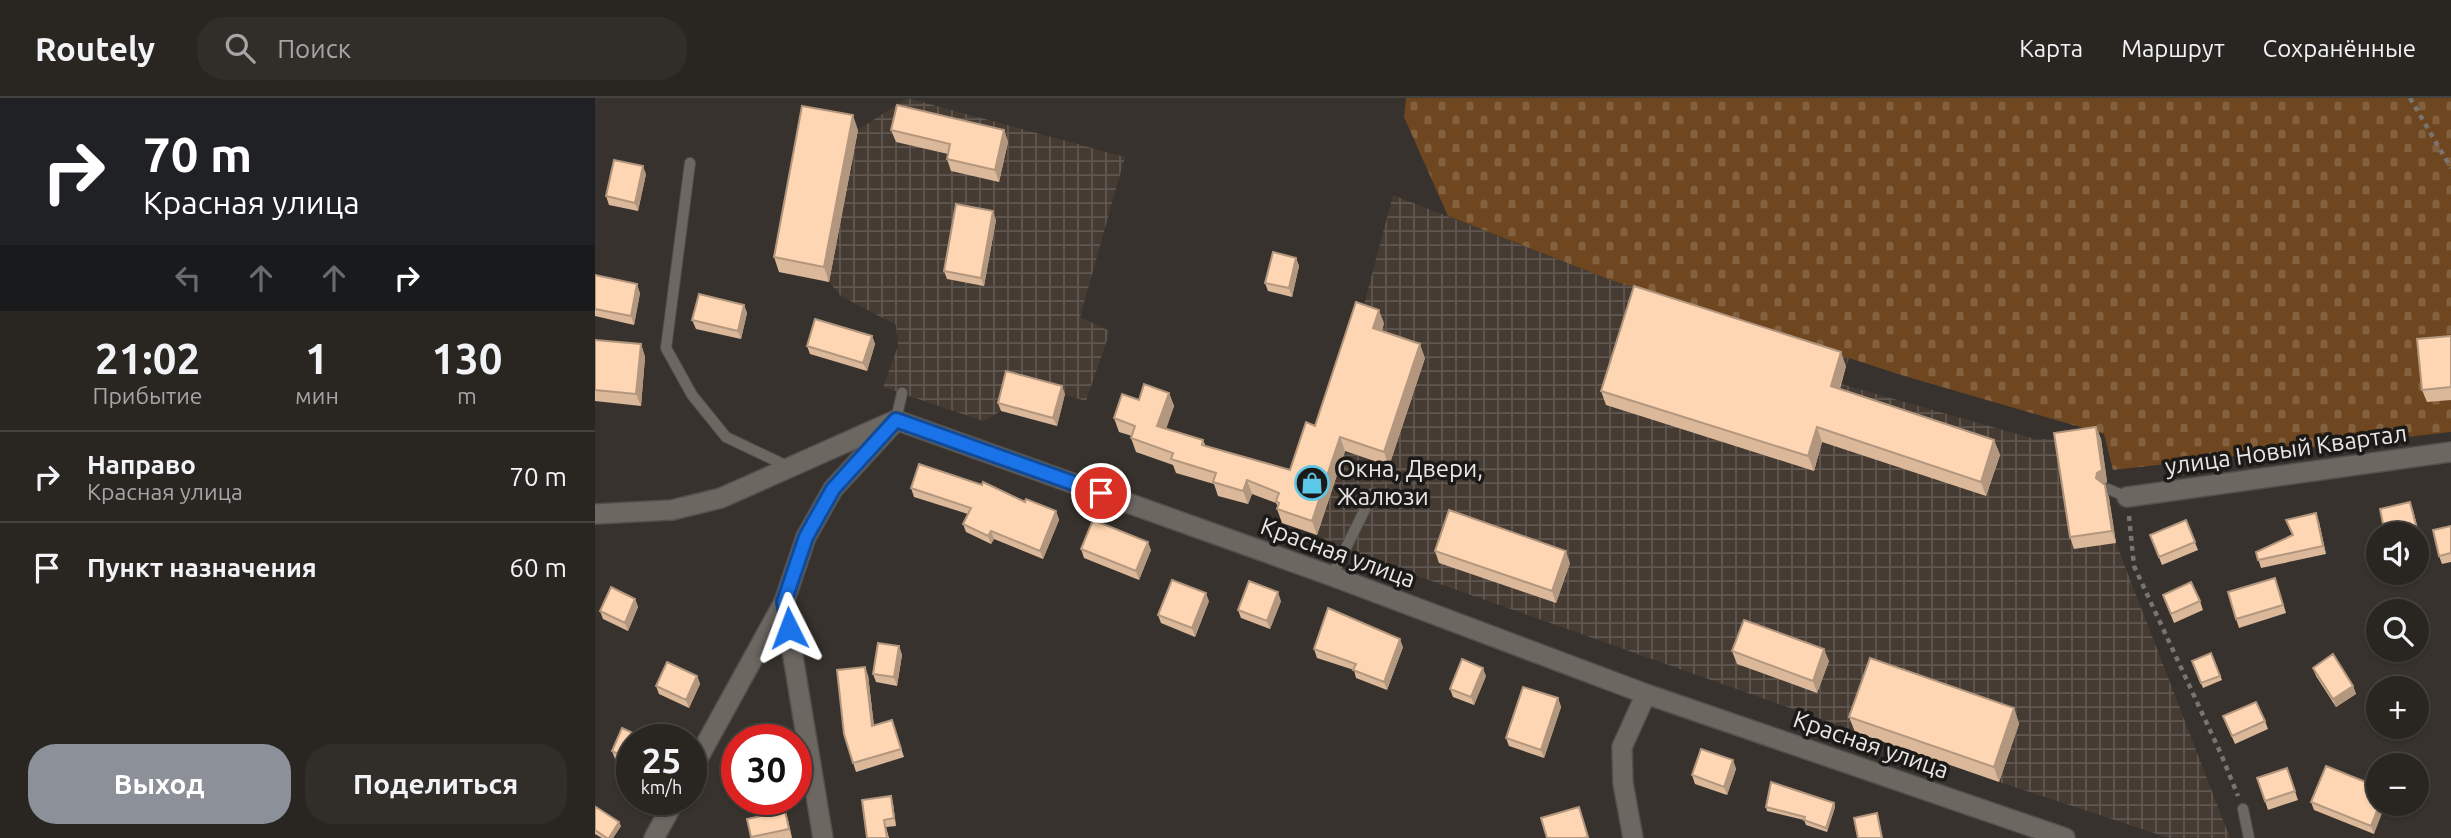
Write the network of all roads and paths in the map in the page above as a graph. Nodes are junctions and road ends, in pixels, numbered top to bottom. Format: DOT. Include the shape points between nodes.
graph roads {
  1 [pos="2410,98"];
  2 [pos="690,163"];
  3 [pos="2451,168"];
  4 [pos="902,393"];
  5 [pos="896,420"];
  6 [pos="2451,452"];
  7 [pos="790,467"];
  8 [pos="2108,489"];
  9 [pos="1373,492"];
  10 [pos="2127,497"];
  11 [pos="595,514"];
  12 [pos="1332,576"];
  13 [pos="784,602"];
  14 [pos="1646,694"];
  15 [pos="707,742"];
  16 [pos="2243,810"];
  17 [pos="667,815"];
  18 [pos="654,838"];
  19 [pos="823,838"];
  20 [pos="1633,838"];
  21 [pos="2065,838"];
  22 [pos="2249,838"];
  1 -- 3 [label="path"];
  2 -- 7 [label="lane" via="667,348 692,395 726,437"];
  4 -- 5 [label="lane"];
  5 -- 7 [label="street"];
  5 -- 12 [label="street, Красная улица"];
  5 -- 13 [label="street" via="833,489 806,537"];
  6 -- 10 [label="street, улица Новый Квартал"];
  7 -- 11 [label="street" via="721,498 672,510"];
  8 -- 10 [label="lane"];
  9 -- 12 [label="lane"];
  10 -- 16 [label="path" via="2134,566"];
  12 -- 14 [label="street, Красная улица"];
  13 -- 15 [label="street"];
  13 -- 19 [label="street"];
  14 -- 20 [label="street" via="1622,747"];
  14 -- 21 [label="street, Красная улица"];
  16 -- 22 [label="lane"];
  17 -- 18 [label="street"];
}
